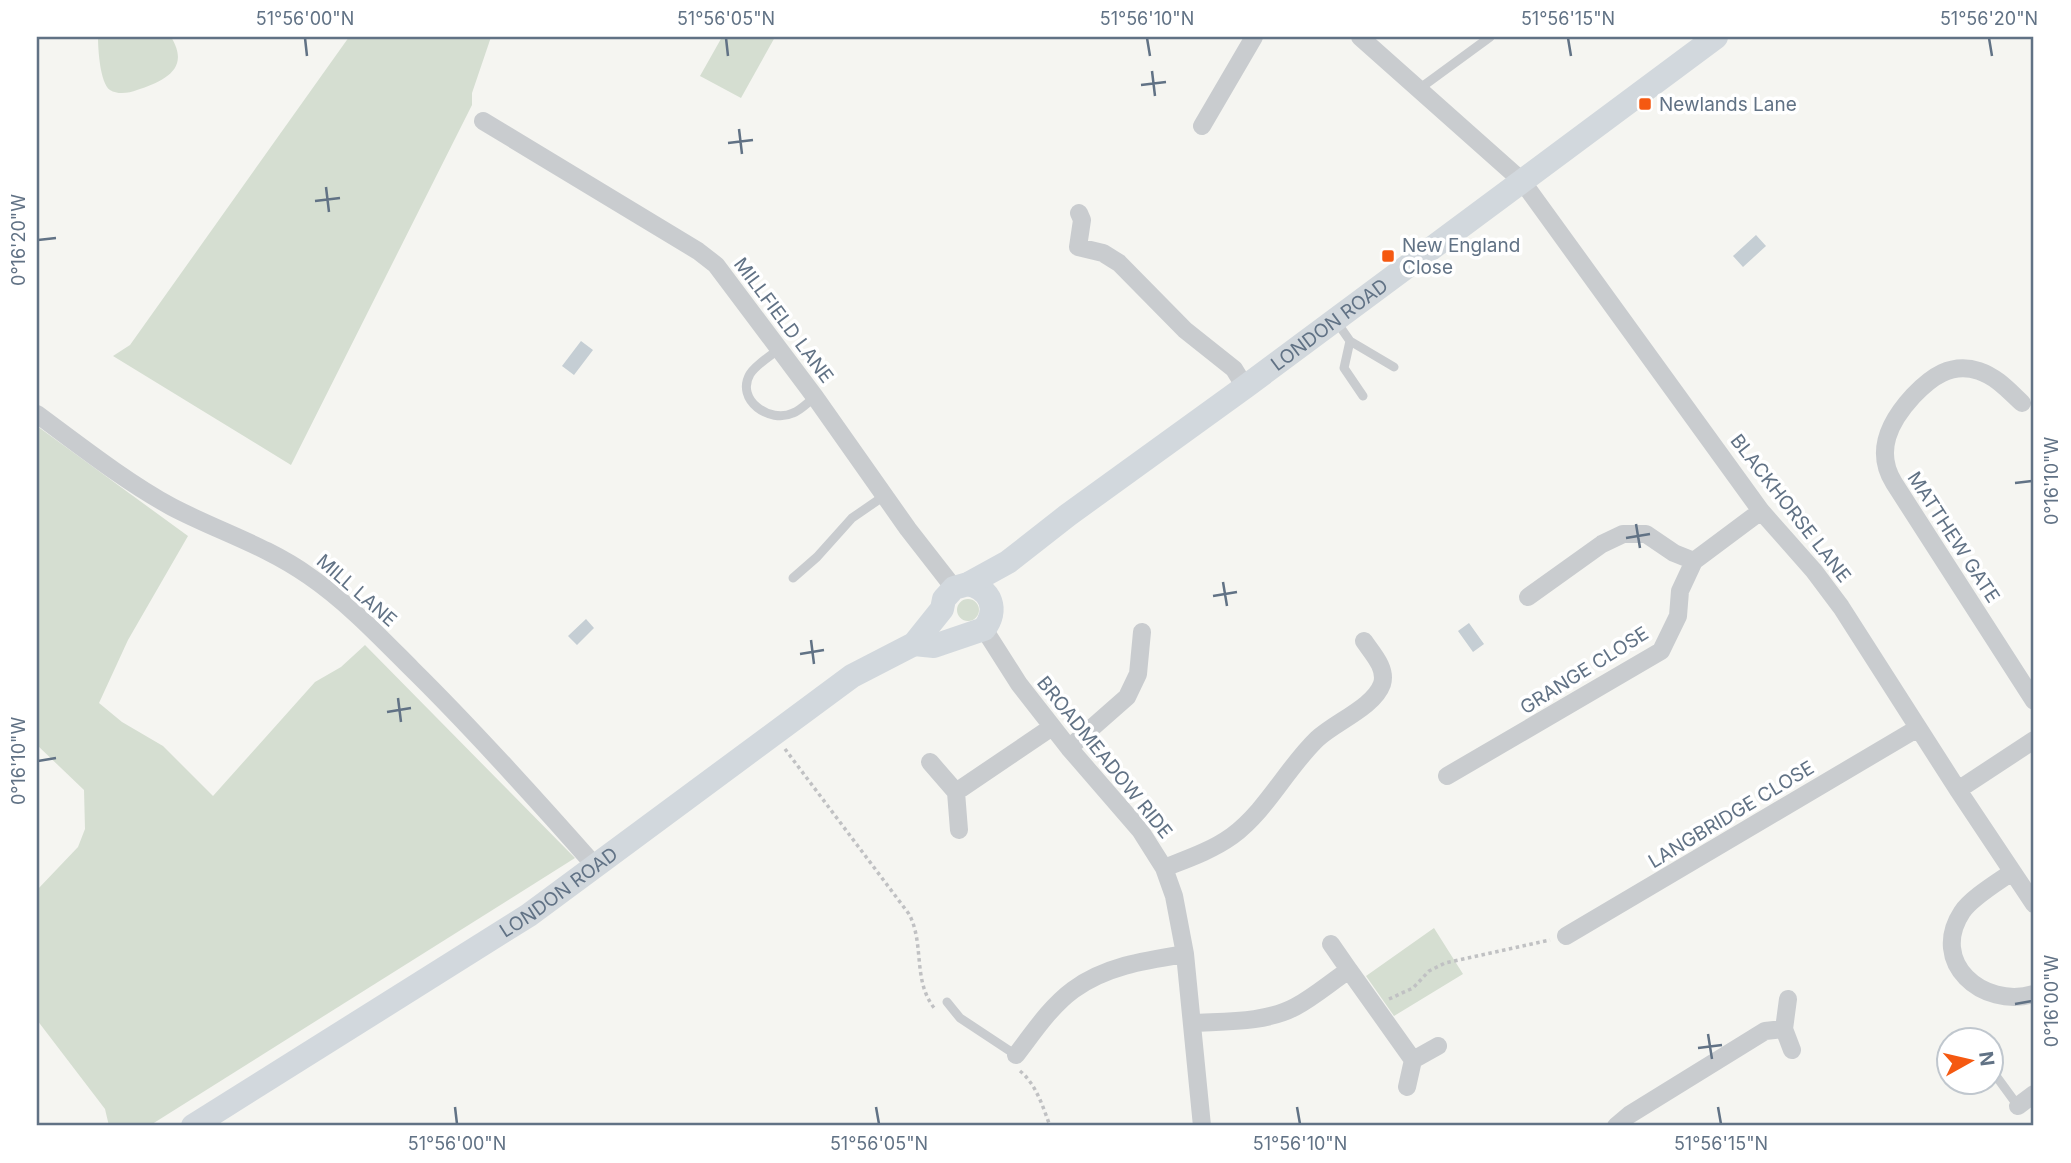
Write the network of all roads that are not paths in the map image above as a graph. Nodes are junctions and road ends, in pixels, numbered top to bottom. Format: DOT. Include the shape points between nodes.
graph roads {
  1 [pos="1254,37"];
  2 [pos="1360,37"];
  3 [pos="1490,37"];
  4 [pos="1716,37"];
  5 [pos="1419,89"];
  6 [pos="483,121"];
  7 [pos="1202,126"];
  8 [pos="1522,181"];
  9 [pos="1079,213"];
  10 [pos="1335,320"];
  11 [pos="1350,341"];
  12 [pos="779,349"];
  13 [pos="1394,367"];
  14 [pos="1245,387"];
  15 [pos="1363,396"];
  16 [pos="815,397"];
  17 [pos="2022,403"];
  18 [pos="37,414"];
  19 [pos="884,496"];
  20 [pos="1761,511"];
  21 [pos="1694,561"];
  22 [pos="1008,562"];
  23 [pos="793,578"];
  24 [pos="954,594"];
  25 [pos="1528,597"];
  26 [pos="991,601"];
  27 [pos="974,632"];
  28 [pos="1142,632"];
  29 [pos="1364,641"];
  30 [pos="914,644"];
  31 [pos="2034,701"];
  32 [pos="1052,727"];
  33 [pos="1918,728"];
  34 [pos="2034,740"];
  35 [pos="1069,748"];
  36 [pos="930,762"];
  37 [pos="1447,776"];
  38 [pos="1958,790"];
  39 [pos="956,792"];
  40 [pos="959,830"];
  41 [pos="596,867"];
  42 [pos="1164,868"];
  43 [pos="2012,872"];
  44 [pos="2034,904"];
  45 [pos="1566,936"];
  46 [pos="1331,944"];
  47 [pos="1185,954"];
  48 [pos="1349,970"];
  49 [pos="2034,994"];
  50 [pos="1788,999"];
  51 [pos="947,1002"];
  52 [pos="1192,1023"];
  53 [pos="1784,1029"];
  54 [pos="1438,1046"];
  55 [pos="1792,1050"];
  56 [pos="1413,1060"];
  57 [pos="1017,1062"];
  58 [pos="1407,1087"];
  59 [pos="2004,1087"];
  60 [pos="2034,1094"];
  61 [pos="2018,1106"];
  62 [pos="193,1126"];
  63 [pos="1202,1126"];
  64 [pos="1616,1126"];
  1 -- 7 [label="street"];
  2 -- 5 [label="street"];
  3 -- 5 [label="lane"];
  4 -- 8 [label="main road, LONDON ROAD"];
  5 -- 8 [label="street"];
  6 -- 12 [label="street, MILLFIELD LANE" via="711,261"];
  8 -- 10 [label="main road, LONDON ROAD"];
  8 -- 20 [label="street, BLACKHORSE LANE"];
  9 -- 14 [label="street" via="1078,247 1119,263 1185,330 1234,369"];
  10 -- 11 [label="lane"];
  10 -- 14 [label="main road, LONDON ROAD"];
  11 -- 13 [label="lane"];
  11 -- 15 [label="lane" via="1344,368"];
  12 -- 16 [label="street, MILLFIELD LANE"];
  12 -- 16 [label="lane" via="752,370 747,392 751,403 772,416 783,415 792,414"];
  14 -- 22 [label="main road, LONDON ROAD"];
  16 -- 19 [label="street, MILLFIELD LANE"];
  17 -- 31 [label="street, MATTHEW GATE" via="1998,380 1977,370 1939,373 1894,419 1885,442 1885,463"];
  18 -- 41 [label="street, MILL LANE" via="170,506 268,550 313,579 446,702"];
  19 -- 23 [label="lane" via="852,518"];
  19 -- 24 [label="street, MILLFIELD LANE"];
  20 -- 21 [label="street, GRANGE CLOSE"];
  20 -- 33 [label="street, BLACKHORSE LANE" via="1841,607"];
  21 -- 25 [label="street" via="1646,534 1623,534"];
  21 -- 37 [label="street, GRANGE CLOSE" via="1661,650"];
  22 -- 24 [label="main road, LONDON ROAD"];
  22 -- 26 [label="main road, LONDON ROAD" via="1005,578"];
  24 -- 26 [label="main road" via="976,586"];
  24 -- 27 [label="main road" via="946,623 951,630"];
  24 -- 30 [label="main road, LONDON ROAD"];
  26 -- 27 [label="main road, LONDON ROAD" via="989,622"];
  27 -- 30 [label="main road, LONDON ROAD" via="934,646"];
  27 -- 32 [label="street, BROADMEADOW RIDE"];
  28 -- 35 [label="street" via="1138,674 1127,697"];
  29 -- 42 [label="street" via="1383,675 1373,699 1318,738 1232,836"];
  30 -- 41 [label="main road, LONDON ROAD" via="852,676"];
  32 -- 35 [label="street, BROADMEADOW RIDE"];
  32 -- 39 [label="street"];
  33 -- 38 [label="street, BLACKHORSE LANE"];
  33 -- 45 [label="street, LANGBRIDGE CLOSE"];
  34 -- 38 [label="street"];
  35 -- 42 [label="street, BROADMEADOW RIDE" via="1140,830"];
  36 -- 39 [label="street"];
  38 -- 43 [label="street, BLACKHORSE LANE"];
  39 -- 40 [label="street"];
  41 -- 62 [label="main road, LONDON ROAD" via="528,915"];
  42 -- 47 [label="street, BROADMEADOW RIDE"];
  43 -- 44 [label="street, BLACKHORSE LANE"];
  43 -- 49 [label="street" via="1962,910 1951,934 1956,963 1983,992 2020,998"];
  46 -- 48 [label="street"];
  47 -- 52 [label="street, BROADMEADOW RIDE"];
  47 -- 57 [label="street" via="1114,969 1073,990 1045,1018"];
  48 -- 52 [label="street" via="1293,1009"];
  48 -- 56 [label="street"];
  50 -- 53 [label="street"];
  51 -- 57 [label="lane" via="960,1018"];
  52 -- 63 [label="street, BROADMEADOW RIDE"];
  53 -- 55 [label="street"];
  53 -- 64 [label="street" via="1755,1036"];
  54 -- 56 [label="street"];
  56 -- 58 [label="street"];
  59 -- 61 [label="lane"];
  60 -- 61 [label="street"];
}
